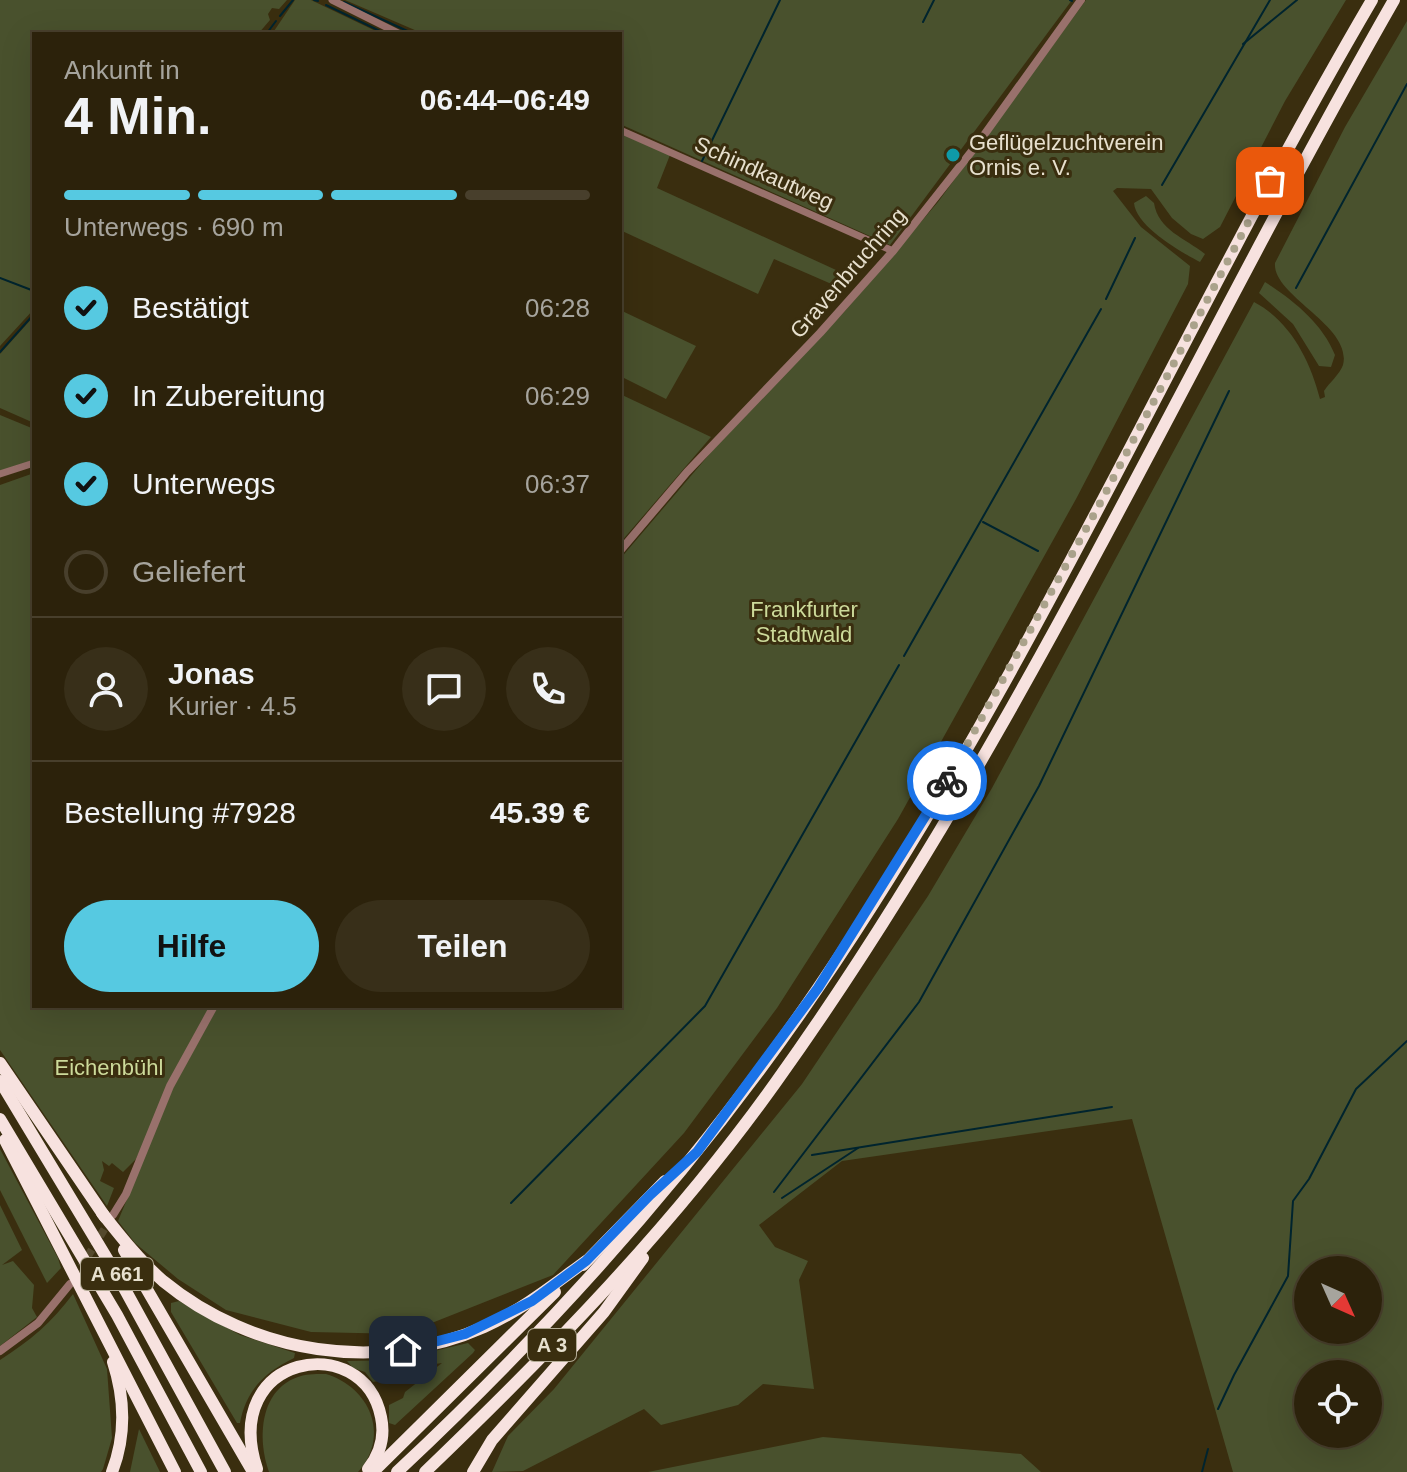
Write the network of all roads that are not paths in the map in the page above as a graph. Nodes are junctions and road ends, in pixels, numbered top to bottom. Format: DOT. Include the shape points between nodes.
graph roads {
  1 [pos="1081,0"];
  2 [pos="1372,0"];
  3 [pos="1394,0"];
  4 [pos="332,1"];
  5 [pos="396,32"];
  6 [pos="622,131"];
  7 [pos="893,251"];
  8 [pos="32,464"];
  9 [pos="0,474"];
  10 [pos="622,549"];
  11 [pos="213,1008"];
  12 [pos="0,1063"];
  13 [pos="0,1081"];
  14 [pos="0,1119"];
  15 [pos="0,1131"];
  16 [pos="697,1152"];
  17 [pos="674,1212"];
  18 [pos="108,1214"];
  19 [pos="586,1261"];
  20 [pos="70,1284"];
  21 [pos="98,1322"];
  22 [pos="0,1351"];
  23 [pos="112,1472"];
  24 [pos="175,1472"];
  25 [pos="201,1472"];
  26 [pos="225,1472"];
  27 [pos="256,1472"];
  28 [pos="365,1472"];
  29 [pos="373,1472"];
  30 [pos="397,1472"];
  31 [pos="425,1472"];
  32 [pos="473,1472"];
  1 -- 7 [label="street, Gravenbruchring"];
  2 -- 16 [label="highway, A 3" via="925,820 818,988"];
  3 -- 17 [label="highway, A 3" via="938,835 811,1032"];
  4 -- 5 [label="street"];
  6 -- 7 [label="street, Schindkautweg"];
  7 -- 10 [label="street, Gravenbruchring"];
  8 -- 9 [label="street"];
  11 -- 18 [label="street" via="170,1086 131,1184"];
  12 -- 18 [label="highway"];
  13 -- 26 [label="highway, A 661" via="117,1275"];
  14 -- 25 [label="highway, A 661" via="117,1315"];
  15 -- 21 [label="highway"];
  16 -- 19 [label="highway"];
  16 -- 30 [label="highway, A 3" via="544,1326"];
  17 -- 31 [label="highway, A 3"];
  17 -- 32 [label="highway" via="604,1312 500,1430"];
  18 -- 19 [label="highway" via="156,1274 211,1313 278,1341 339,1352 403,1350 465,1334 519,1309"];
  18 -- 27 [label="highway"];
  19 -- 29 [label="highway"];
  20 -- 22 [label="street" via="38,1323"];
  21 -- 23 [label="highway" via="123,1414"];
  21 -- 24 [label="highway"];
  27 -- 28 [label="highway" via="250,1427 257,1401 281,1374 318,1364 357,1378 379,1410 382,1443"];
}
